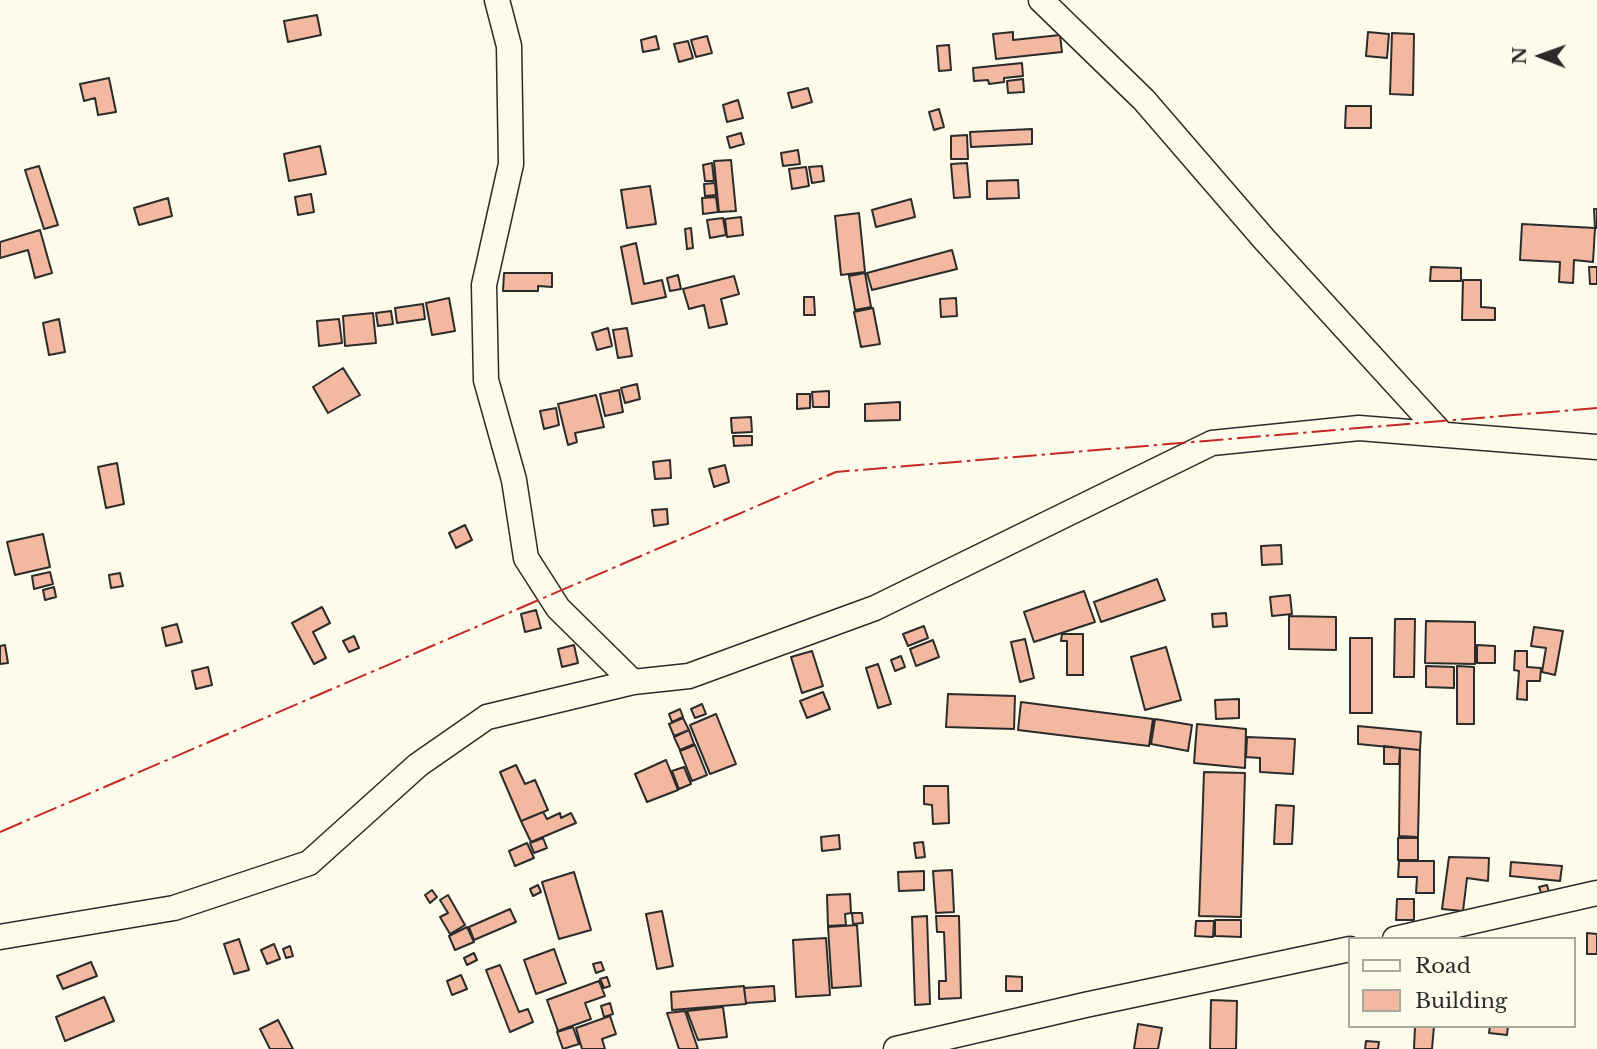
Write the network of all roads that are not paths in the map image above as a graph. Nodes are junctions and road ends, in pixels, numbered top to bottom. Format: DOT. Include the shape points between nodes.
graph roads {
  1 [pos="497,0"];
  2 [pos="1041,0"];
  3 [pos="1442,434"];
  4 [pos="1597,447"];
  5 [pos="633,682"];
  6 [pos="1597,893"];
  7 [pos="0,937"];
  8 [pos="1404,937"];
  9 [pos="1348,948"];
  10 [pos="896,1049"];
  1 -- 5 [label="street" via="509,46 511,164 485,285 486,380 514,480 526,558 558,608"];
  2 -- 3 [label="street" via="1144,100"];
  3 -- 4 [label="street"];
  3 -- 5 [label="street" via="1359,428 1212,443 876,608 689,676"];
  5 -- 7 [label="street" via="487,718 418,765 309,863 174,908"];
  6 -- 8 [label="street"];
  9 -- 10 [label="street"];
}
